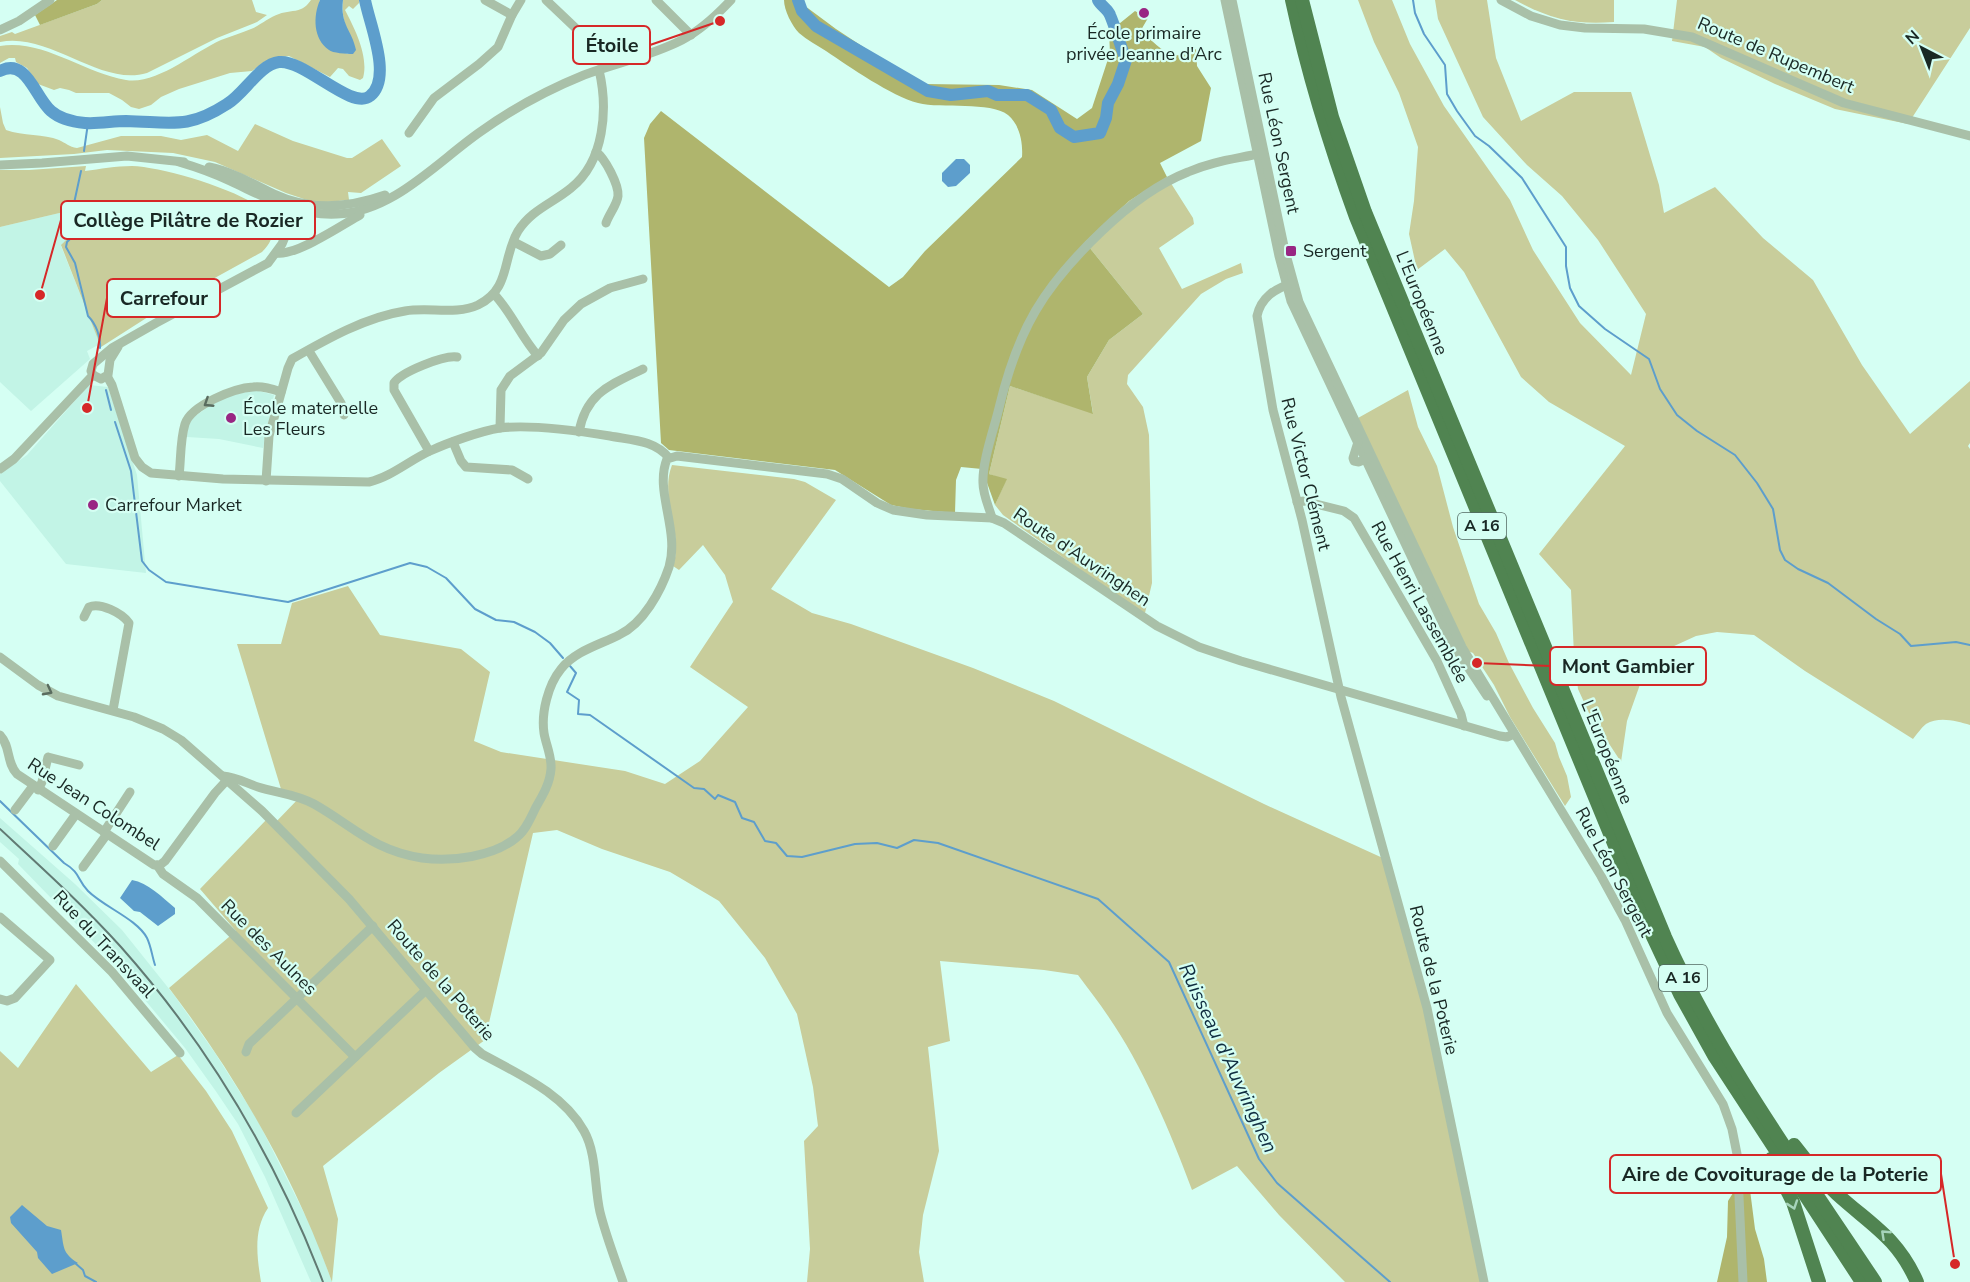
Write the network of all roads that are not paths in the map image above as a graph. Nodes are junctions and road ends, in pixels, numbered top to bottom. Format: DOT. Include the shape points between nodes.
graph roads {
  1 [pos="50,0"];
  2 [pos="485,0"];
  3 [pos="521,0"];
  4 [pos="546,0"];
  5 [pos="656,0"];
  6 [pos="731,0"];
  7 [pos="1225,0"];
  8 [pos="1232,0"];
  9 [pos="1292,0"];
  10 [pos="1302,0"];
  11 [pos="1501,0"];
  12 [pos="512,15"];
  13 [pos="0,30"];
  14 [pos="691,35"];
  15 [pos="610,65"];
  16 [pos="599,69"];
  17 [pos="408,133"];
  18 [pos="1970,136"];
  19 [pos="596,152"];
  20 [pos="1262,153"];
  21 [pos="0,165"];
  22 [pos="293,205"];
  23 [pos="360,215"];
  24 [pos="606,223"];
  25 [pos="514,242"];
  26 [pos="561,245"];
  27 [pos="277,253"];
  28 [pos="643,279"];
  29 [pos="1289,284"];
  30 [pos="494,294"];
  31 [pos="121,344"];
  32 [pos="309,351"];
  33 [pos="538,356"];
  34 [pos="457,357"];
  35 [pos="98,361"];
  36 [pos="643,369"];
  37 [pos="108,371"];
  38 [pos="93,375"];
  39 [pos="281,392"];
  40 [pos="344,415"];
  41 [pos="500,428"];
  42 [pos="579,432"];
  43 [pos="453,442"];
  44 [pos="429,451"];
  45 [pos="669,458"];
  46 [pos="1368,458"];
  47 [pos="0,470"];
  48 [pos="179,476"];
  49 [pos="528,479"];
  50 [pos="266,481"];
  51 [pos="1297,502"];
  52 [pos="992,518"];
  53 [pos="84,617"];
  54 [pos="0,657"];
  55 [pos="1339,689"];
  56 [pos="113,710"];
  57 [pos="1464,726"];
  58 [pos="1515,734"];
  59 [pos="0,735"];
  60 [pos="79,765"];
  61 [pos="225,778"];
  62 [pos="36,788"];
  63 [pos="130,792"];
  64 [pos="15,810"];
  65 [pos="76,814"];
  66 [pos="106,833"];
  67 [pos="53,846"];
  68 [pos="0,861"];
  69 [pos="157,865"];
  70 [pos="83,867"];
  71 [pos="0,917"];
  72 [pos="373,926"];
  73 [pos="426,990"];
  74 [pos="0,999"];
  75 [pos="297,999"];
  76 [pos="1705,1040"];
  77 [pos="246,1052"];
  78 [pos="180,1053"];
  79 [pos="354,1057"];
  80 [pos="1754,1098"];
  81 [pos="296,1113"];
  82 [pos="623,1282"];
  83 [pos="1484,1282"];
  84 [pos="1743,1282"];
  85 [pos="1819,1282"];
  86 [pos="1862,1282"];
  87 [pos="1875,1282"];
  88 [pos="1917,1282"];
  1 -- 13 [label="street"];
  2 -- 12 [label="street"];
  3 -- 12 [label="street"];
  4 -- 15 [label="street"];
  5 -- 14 [label="street"];
  6 -- 14 [label="street"];
  7 -- 20 [label="street, Rue Léon Sergent"];
  8 -- 20 [label="street, Rue Léon Sergent"];
  9 -- 76 [label="highway, L'Européenne / A 16" via="1325,126 1369,249 1648,926"];
  10 -- 80 [label="highway, L'Européenne / A 16" via="1317,64 1369,224 1665,937 1708,1025"];
  11 -- 18 [label="street, Route de Rupembert" via="1560,25 1651,29 1692,37 1844,103"];
  12 -- 17 [label="street" via="496,50 434,98"];
  14 -- 15 [label="street"];
  15 -- 16 [label="street"];
  16 -- 19 [label="street" via="604,96"];
  16 -- 22 [label="street" via="501,118 416,180 391,193 327,207"];
  19 -- 24 [label="street" via="605,161 618,192"];
  19 -- 25 [label="street" via="578,182 531,215"];
  20 -- 29 [label="street, Rue Léon Sergent"];
  20 -- 52 [label="street" via="1213,162 1150,192 1124,210 1076,256 1047,291 1021,338 1005,385 983,481"];
  21 -- 22 [label="street" via="127,156 179,162 232,174"];
  22 -- 27 [label="street"];
  23 -- 27 [label="street" via="297,250"];
  25 -- 26 [label="street" via="541,256"];
  25 -- 30 [label="street"];
  27 -- 31 [label="street" via="263,267"];
  28 -- 33 [label="street" via="616,286 581,304"];
  29 -- 46 [label="street, Rue Léon Sergent"];
  29 -- 46 [label="street, Rue Léon Sergent" via="1293,307 1358,442 1354,460 1357,463"];
  29 -- 51 [label="street, Rue Victor Clément" via="1272,292 1263,302 1257,322 1273,410"];
  30 -- 32 [label="street" via="471,307 409,310 379,318"];
  30 -- 33 [label="street"];
  31 -- 35 [label="street"];
  31 -- 37 [label="street" via="111,357"];
  32 -- 39 [label="street" via="290,362"];
  32 -- 40 [label="street" via="341,403"];
  33 -- 41 [label="street" via="502,385"];
  34 -- 44 [label="street" via="444,357 400,376 394,383 394,390"];
  35 -- 37 [label="street" via="104,362"];
  35 -- 38 [label="street" via="92,367"];
  36 -- 42 [label="street" via="592,399 584,411"];
  37 -- 38 [label="street" via="101,379"];
  37 -- 48 [label="street" via="138,463 152,473"];
  38 -- 47 [label="street"];
  39 -- 48 [label="street, one-way" via="263,387 234,390 190,416 185,425"];
  39 -- 50 [label="street" via="268,441"];
  41 -- 42 [label="street"];
  41 -- 43 [label="street"];
  42 -- 45 [label="street" via="653,445"];
  43 -- 44 [label="street"];
  43 -- 49 [label="street" via="466,467 512,470"];
  44 -- 50 [label="street" via="369,482"];
  45 -- 52 [label="street, Route d'Auvringhen" via="681,456 827,474 894,510"];
  45 -- 61 [label="street" via="664,485 673,539 666,574 636,624 577,655 557,675 544,723 550,776 526,827 515,839 462,859 412,856 374,843 299,796"];
  46 -- 58 [label="street, Rue Léon Sergent" via="1456,636"];
  48 -- 50 [label="street"];
  51 -- 55 [label="street, Rue Victor Clément"];
  51 -- 57 [label="street, Rue Henri Lassemblée" via="1344,511 1354,518 1437,661"];
  52 -- 55 [label="street, Route d'Auvringhen" via="1013,527 1130,609 1181,639 1226,657"];
  53 -- 56 [label="street" via="89,607 95,605 122,615 129,623"];
  54 -- 56 [label="street, Route de la Poterie, one-way" via="58,696"];
  55 -- 57 [label="street, Route d'Auvringhen"];
  55 -- 83 [label="street, Route de la Poterie" via="1427,1008"];
  56 -- 61 [label="street, Route de la Poterie" via="171,733"];
  57 -- 58 [label="street, Route d'Auvringhen" via="1504,737"];
  58 -- 84 [label="street, Rue Léon Sergent" via="1602,876 1667,1013 1725,1110 1737,1154"];
  59 -- 62 [label="street, Rue Jean Colombel" via="7,745 11,767"];
  60 -- 62 [label="street" via="48,757 42,782"];
  61 -- 69 [label="street, Rue Jean Colombel" via="165,861"];
  61 -- 72 [label="street, Route de la Poterie" via="295,843"];
  62 -- 64 [label="street"];
  62 -- 65 [label="street, Rue Jean Colombel"];
  63 -- 66 [label="street"];
  65 -- 66 [label="street, Rue Jean Colombel"];
  65 -- 67 [label="street"];
  66 -- 69 [label="street, Rue Jean Colombel"];
  66 -- 70 [label="street"];
  68 -- 78 [label="street, Rue du Transvaal" via="112,972"];
  69 -- 75 [label="street, Rue des Aulnes" via="163,874 197,897"];
  71 -- 74 [label="street" via="50,960 12,999"];
  72 -- 73 [label="street, Route de la Poterie"];
  72 -- 75 [label="street"];
  73 -- 79 [label="street"];
  73 -- 82 [label="street, Route de la Poterie" via="478,1052 542,1089 582,1127 589,1144 600,1211"];
  75 -- 77 [label="street" via="249,1044"];
  75 -- 79 [label="street, Rue des Aulnes"];
  76 -- 85 [label="highway, one-way" via="1787,1190"];
  76 -- 86 [label="highway, L'Européenne / A 16"];
  79 -- 81 [label="street"];
  80 -- 87 [label="highway, L'Européenne / A 16"];
  88 -- 80 [label="highway, one-way" via="1893,1242 1827,1184 1768,1109"];
}
